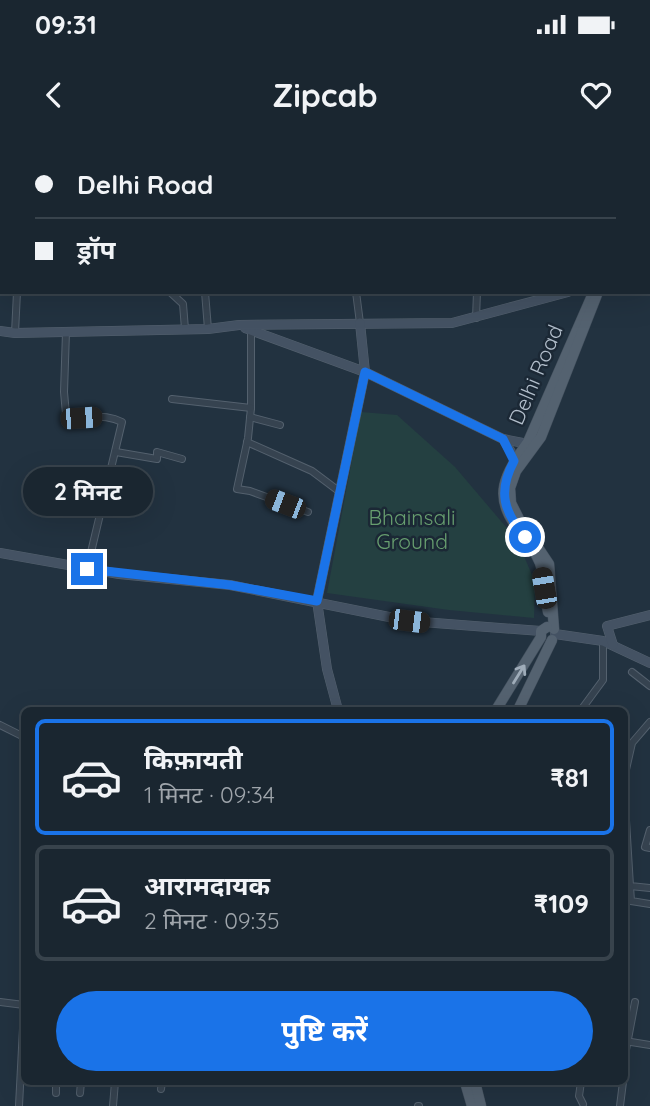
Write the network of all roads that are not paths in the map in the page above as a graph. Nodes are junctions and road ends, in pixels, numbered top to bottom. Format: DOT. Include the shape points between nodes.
graph roads {
  1 [pos="17,294"];
  2 [pos="172,294"];
  3 [pos="205,294"];
  4 [pos="356,294"];
  5 [pos="477,294"];
  6 [pos="561,294"];
  7 [pos="592,294"];
  8 [pos="597,294"];
  9 [pos="476,318"];
  10 [pos="360,323"];
  11 [pos="239,325"];
  12 [pos="185,329"];
  13 [pos="208,329"];
  14 [pos="251,330"];
  15 [pos="0,331"];
  16 [pos="66,332"];
  17 [pos="15,333"];
  18 [pos="365,372"];
  19 [pos="172,400"];
  20 [pos="251,408"];
  21 [pos="250,417"];
  22 [pos="280,425"];
  23 [pos="503,439"];
  24 [pos="247,442"];
  25 [pos="531,444"];
  26 [pos="116,452"];
  27 [pos="182,459"];
  28 [pos="517,463"];
  29 [pos="340,492"];
  30 [pos="308,512"];
  31 [pos="0,553"];
  32 [pos="87,569"];
  33 [pos="317,601"];
  34 [pos="650,615"];
  35 [pos="548,633"];
  36 [pos="608,643"];
  37 [pos="650,663"];
  38 [pos="632,672"];
  39 [pos="650,686"];
  40 [pos="337,707"];
  41 [pos="498,707"];
  42 [pos="519,707"];
  43 [pos="583,707"];
  44 [pos="650,722"];
  45 [pos="0,725"];
  46 [pos="21,736"];
  47 [pos="628,742"];
  48 [pos="650,830"];
  49 [pos="650,848"];
  50 [pos="628,853"];
  51 [pos="630,886"];
  52 [pos="650,888"];
  53 [pos="650,904"];
  54 [pos="0,1002"];
  55 [pos="635,1003"];
  56 [pos="21,1006"];
  57 [pos="628,1030"];
  58 [pos="628,1041"];
  59 [pos="650,1043"];
  60 [pos="21,1066"];
  61 [pos="56,1085"];
  62 [pos="80,1085"];
  63 [pos="115,1085"];
  64 [pos="466,1085"];
  65 [pos="476,1085"];
  66 [pos="581,1085"];
  67 [pos="622,1085"];
  68 [pos="56,1093"];
  69 [pos="80,1093"];
  70 [pos="583,1104"];
  71 [pos="19,1106"];
  72 [pos="113,1106"];
  73 [pos="472,1106"];
  74 [pos="481,1106"];
  75 [pos="620,1106"];
  1 -- 17 [label="street"];
  2 -- 12 [label="street" via="183,304"];
  3 -- 13 [label="street"];
  4 -- 10 [label="street"];
  5 -- 9 [label="street"];
  6 -- 9 [label="street"];
  7 -- 25 [label="main road, Delhi Road"];
  8 -- 25 [label="main road" via="546,424"];
  9 -- 10 [label="street" via="452,323"];
  10 -- 11 [label="street"];
  10 -- 18 [label="street"];
  11 -- 13 [label="street"];
  11 -- 14 [label="street"];
  12 -- 13 [label="street"];
  12 -- 16 [label="street"];
  14 -- 18 [label="street"];
  14 -- 20 [label="street"];
  15 -- 17 [label="street"];
  16 -- 17 [label="street"];
  16 -- 26 [label="street" via="66,414 109,416 122,422"];
  18 -- 23 [label="street"];
  18 -- 29 [label="street"];
  19 -- 20 [label="street"];
  20 -- 21 [label="street"];
  21 -- 22 [label="street"];
  21 -- 24 [label="street"];
  23 -- 25 [label="street"];
  23 -- 28 [label="street"];
  24 -- 29 [label="street" via="312,471"];
  24 -- 30 [label="street" via="237,489"];
  25 -- 28 [label="main road"];
  26 -- 27 [label="street" via="156,459 157,452"];
  26 -- 32 [label="street"];
  28 -- 35 [label="main road" via="511,503 549,564"];
  29 -- 33 [label="street"];
  31 -- 32 [label="street"];
  32 -- 33 [label="street" via="230,585"];
  33 -- 35 [label="street" via="419,623"];
  33 -- 40 [label="street"];
  34 -- 36 [label="street" via="607,626"];
  35 -- 36 [label="street"];
  41 -- 35 [label="main road, one-way"];
  35 -- 42 [label="main road"];
  36 -- 37 [label="street"];
  36 -- 43 [label="street" via="603,680"];
  38 -- 39 [label="street"];
  44 -- 47 [label="street"];
  45 -- 46 [label="street"];
  48 -- 49 [label="street" via="645,846"];
  50 -- 51 [label="street"];
  51 -- 52 [label="street"];
  51 -- 53 [label="street" via="631,901"];
  54 -- 56 [label="street"];
  55 -- 57 [label="street"];
  58 -- 59 [label="street"];
  60 -- 71 [label="street"];
  61 -- 68 [label="street"];
  62 -- 69 [label="street"];
  63 -- 72 [label="street"];
  64 -- 73 [label="main road"];
  65 -- 74 [label="main road"];
  66 -- 70 [label="street"];
  67 -- 75 [label="street"];
}
